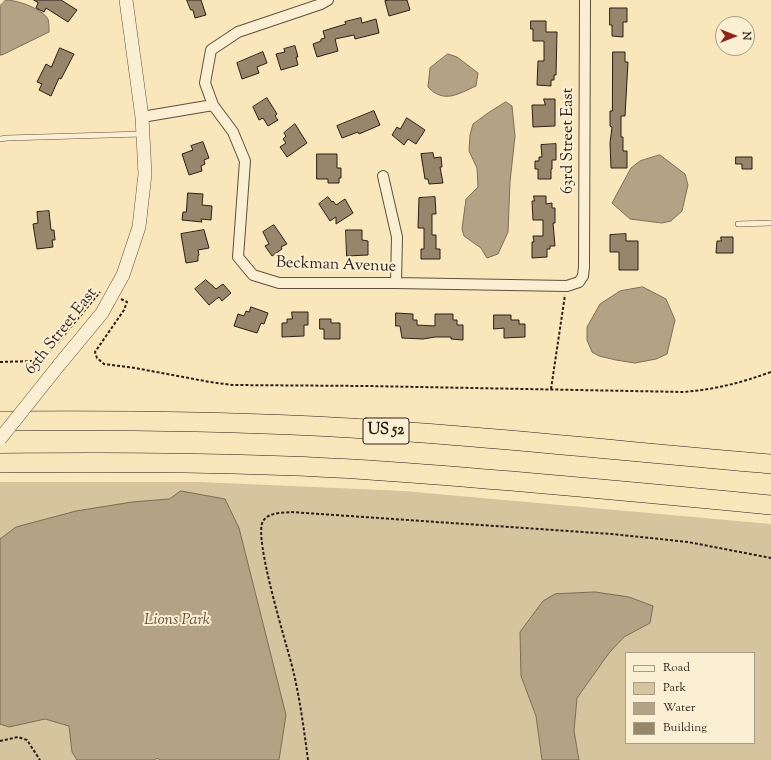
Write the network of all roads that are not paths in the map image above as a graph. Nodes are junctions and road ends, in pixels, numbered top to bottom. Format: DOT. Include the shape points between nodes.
graph roads {
  1 [pos="126,0"];
  2 [pos="328,0"];
  3 [pos="585,0"];
  4 [pos="213,105"];
  5 [pos="142,117"];
  6 [pos="143,134"];
  7 [pos="0,139"];
  8 [pos="384,176"];
  9 [pos="771,223"];
  10 [pos="738,224"];
  11 [pos="579,282"];
  12 [pos="396,283"];
  13 [pos="0,421"];
  14 [pos="0,439"];
  15 [pos="0,463"];
  16 [pos="771,464"];
  17 [pos="771,504"];
  1 -- 5 [label="street, 65th Street East"];
  2 -- 4 [label="street, Beckman Avenue" via="238,32 211,50 205,83"];
  3 -- 11 [label="street, 63rd Street East" via="584,267"];
  4 -- 5 [label="street"];
  4 -- 12 [label="street, Beckman Avenue" via="233,132 245,161 238,256 253,275 279,283"];
  5 -- 6 [label="street, 65th Street East"];
  6 -- 7 [label="lane"];
  6 -- 14 [label="street, 65th Street East, bridge" via="145,174 139,227 123,275 102,313"];
  8 -- 12 [label="street" via="397,237"];
  9 -- 10 [label="lane"];
  11 -- 12 [label="street, Beckman Avenue" via="567,286"];
  13 -- 16 [label="highway, US 52" via="195,422 320,427"];
  15 -- 17 [label="highway" via="162,463 367,470"];
}
